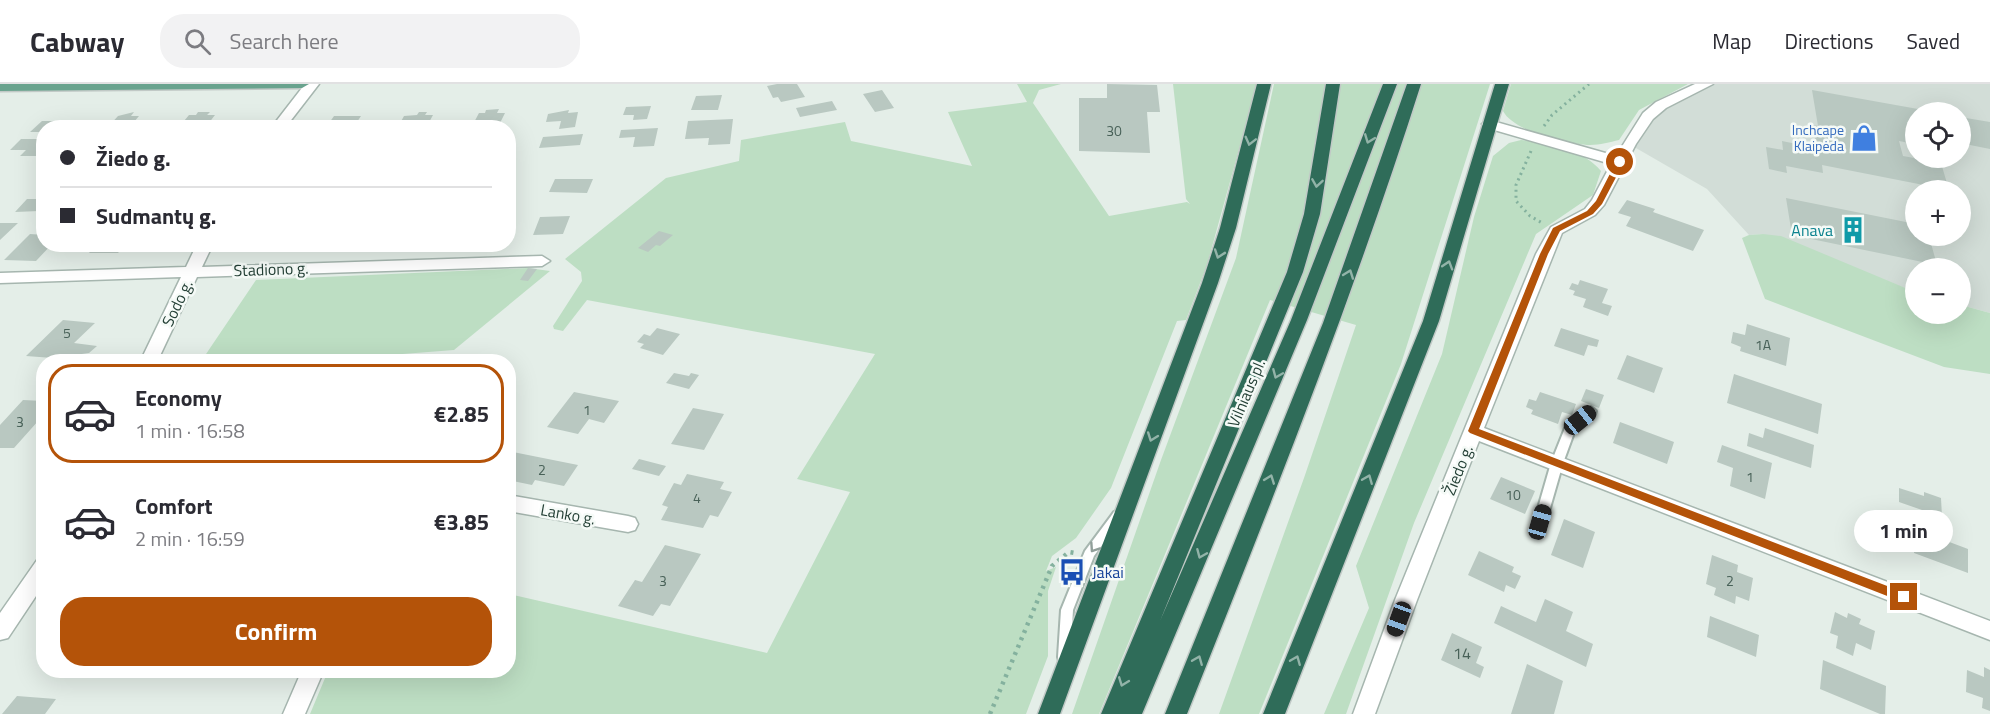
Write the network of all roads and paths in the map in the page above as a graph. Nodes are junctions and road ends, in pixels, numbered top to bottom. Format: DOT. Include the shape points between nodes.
graph roads {
  1 [pos="302,84"];
  2 [pos="312,84"];
  3 [pos="1264,84"];
  4 [pos="1333,84"];
  5 [pos="1390,84"];
  6 [pos="1414,84"];
  7 [pos="1423,84"];
  8 [pos="1502,84"];
  9 [pos="1589,84"];
  10 [pos="1706,84"];
  11 [pos="0,87"];
  12 [pos="284,120"];
  13 [pos="1489,124"];
  14 [pos="1537,138"];
  15 [pos="1397,140"];
  16 [pos="1620,162"];
  17 [pos="1556,230"];
  18 [pos="201,252"];
  19 [pos="542,261"];
  20 [pos="192,272"];
  21 [pos="0,278"];
  22 [pos="152,354"];
  23 [pos="1591,411"];
  24 [pos="1473,431"];
  25 [pos="1557,463"];
  26 [pos="516,504"];
  27 [pos="1540,522"];
  28 [pos="628,524"];
  29 [pos="1076,563"];
  30 [pos="36,578"];
  31 [pos="0,631"];
  32 [pos="1990,631"];
  33 [pos="310,678"];
  34 [pos="294,714"];
  35 [pos="990,714"];
  36 [pos="1049,714"];
  37 [pos="1112,714"];
  38 [pos="1131,714"];
  39 [pos="1176,714"];
  40 [pos="1274,714"];
  41 [pos="1364,714"];
  1 -- 11 [label="main road"];
  2 -- 12 [label="street"];
  3 -- 36 [label="highway, one-way" via="1228,228"];
  4 -- 37 [label="highway, one-way" via="1308,234 1278,316"];
  5 -- 38 [label="highway, Vilniaus pl., one-way" via="1299,320"];
  6 -- 15 [label="highway"];
  7 -- 15 [label="highway"];
  8 -- 13 [label="highway"];
  9 -- 14 [label="path" via="1552,115"];
  10 -- 16 [label="street" via="1661,105 1648,116"];
  13 -- 14 [label="street"];
  40 -- 13 [label="highway, one-way" via="1431,321"];
  14 -- 16 [label="street"];
  14 -- 17 [label="path" via="1514,199 1519,209"];
  39 -- 15 [label="highway, one-way" via="1329,329"];
  16 -- 17 [label="street" via="1590,212"];
  17 -- 24 [label="street, Žiedo g."];
  18 -- 20 [label="street, Sodo g."];
  19 -- 20 [label="street, Stadiono g."];
  20 -- 21 [label="street, Stadiono g."];
  20 -- 22 [label="street, Sodo g."];
  23 -- 25 [label="lane" via="1570,428"];
  24 -- 25 [label="street"];
  24 -- 41 [label="street, Žiedo g."];
  25 -- 27 [label="lane"];
  25 -- 32 [label="street"];
  26 -- 28 [label="street, Lanko g."];
  29 -- 35 [label="path" via="1079,553 1069,552 1053,566"];
  30 -- 31 [label="street"];
  33 -- 34 [label="street"];
}
